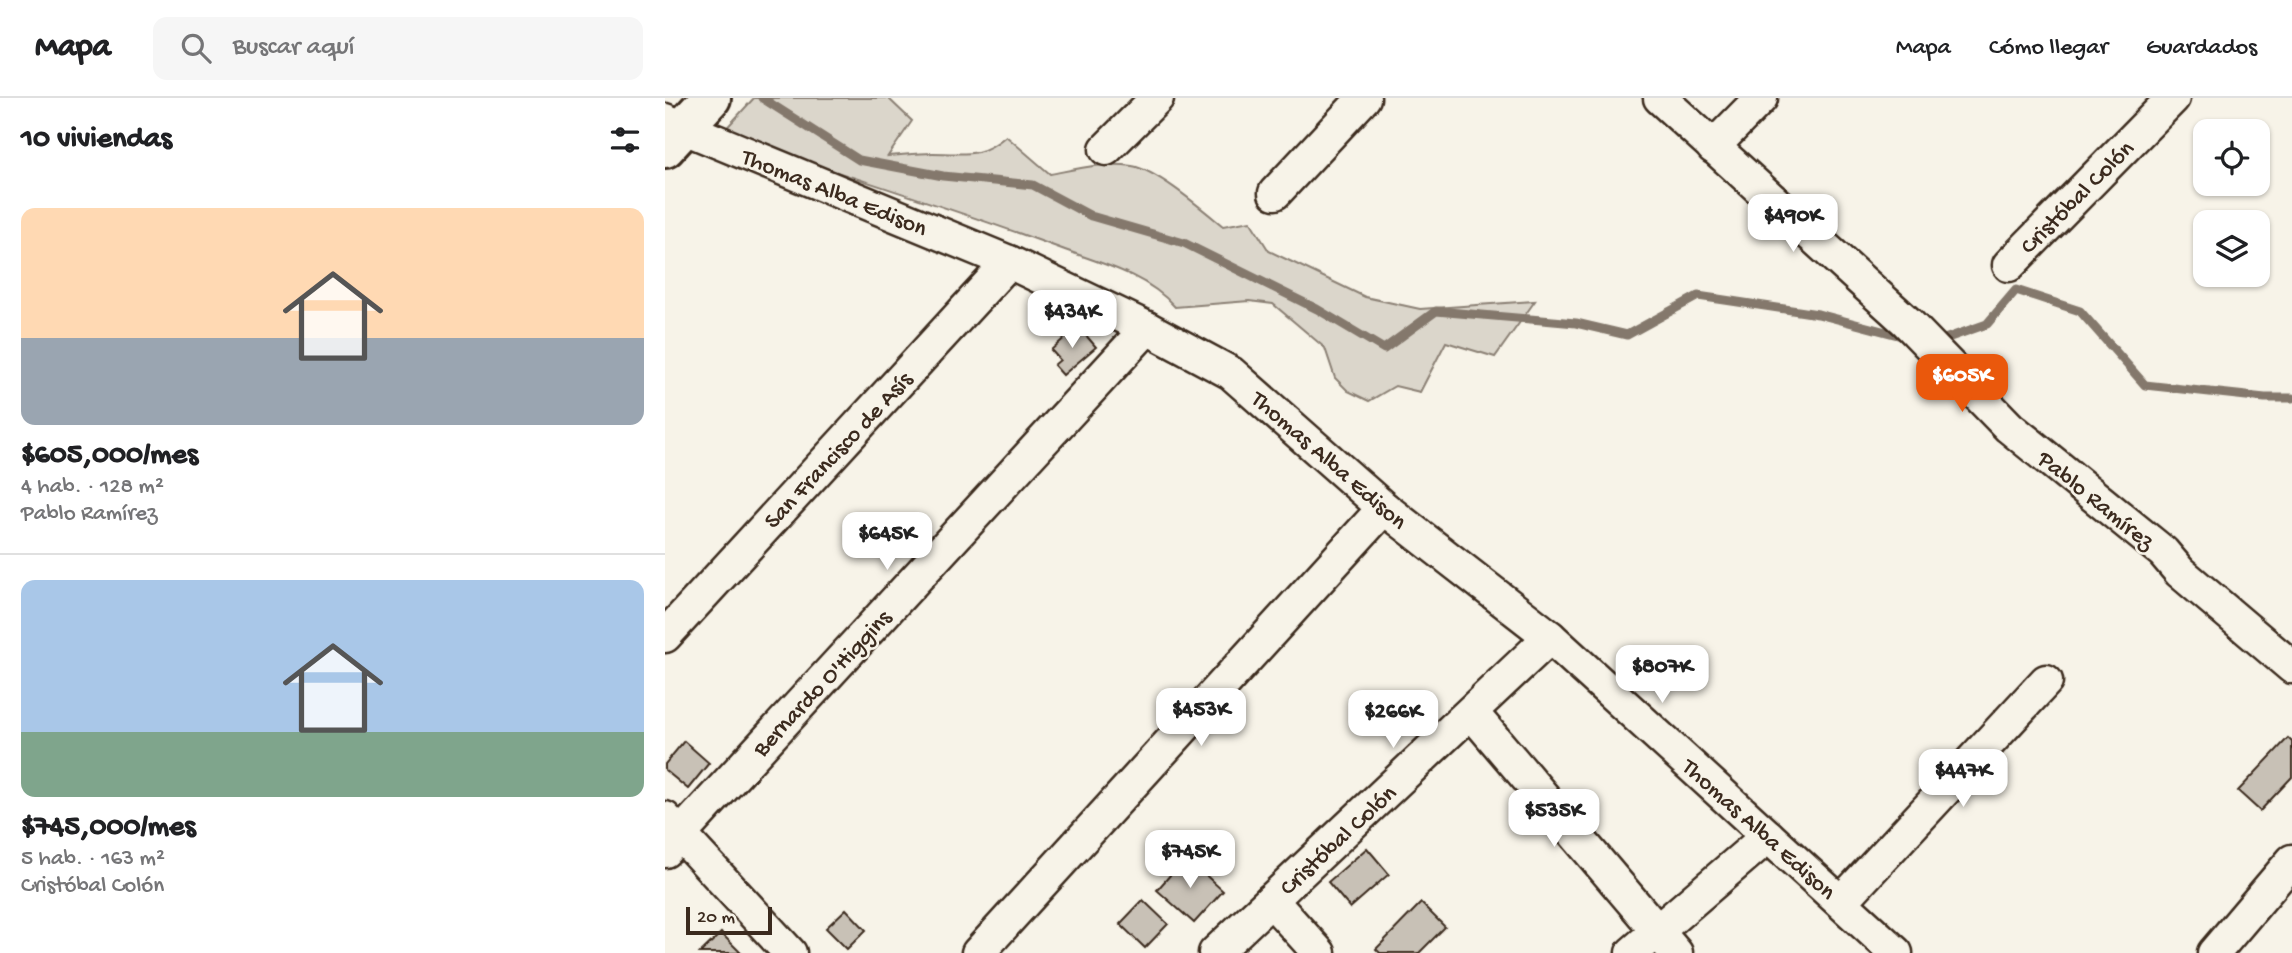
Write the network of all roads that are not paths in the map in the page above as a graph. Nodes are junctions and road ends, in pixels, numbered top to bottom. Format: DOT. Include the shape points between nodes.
graph roads {
  1 [pos="711,98"];
  2 [pos="1157,98"];
  3 [pos="1364,98"];
  4 [pos="1660,98"];
  5 [pos="1761,98"];
  6 [pos="2173,98"];
  7 [pos="671,132"];
  8 [pos="1713,147"];
  9 [pos="1106,149"];
  10 [pos="1275,193"];
  11 [pos="1009,262"];
  12 [pos="2009,265"];
  13 [pos="1147,328"];
  14 [pos="1384,508"];
  15 [pos="665,636"];
  16 [pos="1549,638"];
  17 [pos="2292,667"];
  18 [pos="2046,681"];
  19 [pos="1472,713"];
  20 [pos="670,834"];
  21 [pos="1768,836"];
  22 [pos="2292,862"];
  23 [pos="1271,900"];
  24 [pos="1841,902"];
  25 [pos="1667,942"];
  26 [pos="790,953"];
  27 [pos="978,953"];
  28 [pos="1215,953"];
  29 [pos="1319,953"];
  30 [pos="1632,953"];
  31 [pos="1896,953"];
  32 [pos="2214,953"];
  1 -- 7 [label="main road"];
  2 -- 9 [label="street"];
  3 -- 10 [label="street"];
  4 -- 8 [label="street, Pablo Ramírez"];
  5 -- 8 [label="street"];
  6 -- 12 [label="street, Cristóbal Colón"];
  7 -- 11 [label="street, Thomas Alba Edison"];
  8 -- 17 [label="street, Pablo Ramírez" via="1907,322 2009,427 2163,552 2180,572"];
  11 -- 13 [label="street, Thomas Alba Edison"];
  11 -- 15 [label="street, San Francisco de Asís"];
  13 -- 14 [label="street, Thomas Alba Edison" via="1231,373"];
  13 -- 20 [label="street, Bernardo O'Higgins"];
  14 -- 16 [label="street, Thomas Alba Edison"];
  14 -- 27 [label="street"];
  16 -- 19 [label="street, Cristóbal Colón"];
  16 -- 21 [label="street, Thomas Alba Edison"];
  18 -- 24 [label="street"];
  19 -- 23 [label="street, Cristóbal Colón"];
  19 -- 25 [label="street"];
  20 -- 26 [label="street"];
  21 -- 24 [label="street, Thomas Alba Edison"];
  21 -- 25 [label="street"];
  22 -- 32 [label="street"];
  23 -- 28 [label="street, Cristóbal Colón"];
  23 -- 29 [label="street"];
  24 -- 31 [label="street, Thomas Alba Edison"];
  25 -- 30 [label="street"];
}
